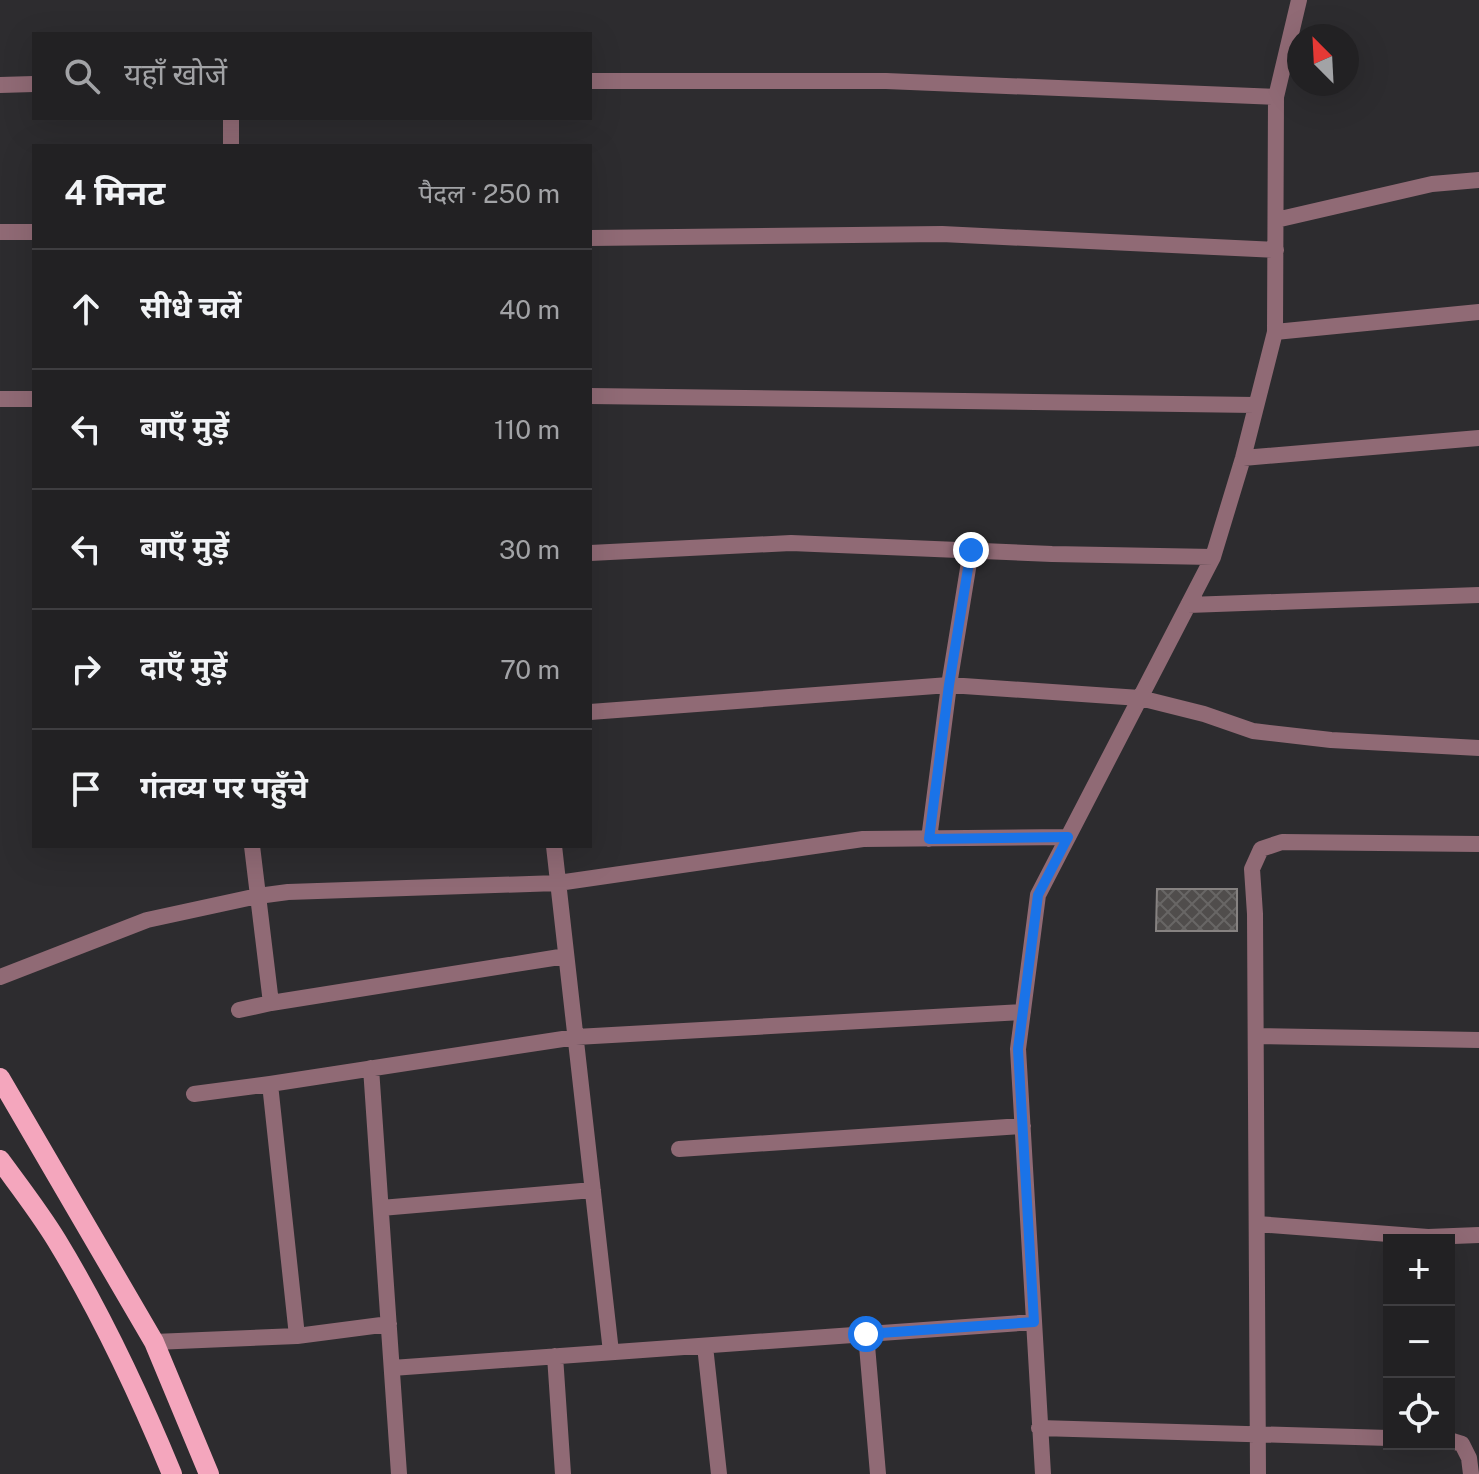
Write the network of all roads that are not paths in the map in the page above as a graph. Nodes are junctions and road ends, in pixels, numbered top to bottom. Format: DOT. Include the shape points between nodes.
graph roads {
  1 [pos="1299,0"];
  2 [pos="592,81"];
  3 [pos="32,84"];
  4 [pos="0,85"];
  5 [pos="1276,97"];
  6 [pos="231,120"];
  7 [pos="231,144"];
  8 [pos="1479,180"];
  9 [pos="1276,220"];
  10 [pos="0,232"];
  11 [pos="32,232"];
  12 [pos="592,238"];
  13 [pos="1276,250"];
  14 [pos="1479,312"];
  15 [pos="1275,332"];
  16 [pos="592,396"];
  17 [pos="0,399"];
  18 [pos="32,399"];
  19 [pos="1255,405"];
  20 [pos="1479,438"];
  21 [pos="1243,458"];
  22 [pos="971,550"];
  23 [pos="592,553"];
  24 [pos="1213,557"];
  25 [pos="1479,595"];
  26 [pos="1188,605"];
  27 [pos="949,685"];
  28 [pos="1140,698"];
  29 [pos="592,712"];
  30 [pos="1479,748"];
  31 [pos="1068,837"];
  32 [pos="929,839"];
  33 [pos="1479,844"];
  34 [pos="252,848"];
  35 [pos="554,848"];
  36 [pos="558,883"];
  37 [pos="258,896"];
  38 [pos="566,956"];
  39 [pos="0,977"];
  40 [pos="271,1003"];
  41 [pos="239,1010"];
  42 [pos="1023,1012"];
  43 [pos="1256,1036"];
  44 [pos="576,1037"];
  45 [pos="1479,1040"];
  46 [pos="371,1068"];
  47 [pos="0,1078"];
  48 [pos="270,1084"];
  49 [pos="194,1094"];
  50 [pos="1023,1126"];
  51 [pos="679,1149"];
  52 [pos="0,1160"];
  53 [pos="593,1190"];
  54 [pos="381,1208"];
  55 [pos="1257,1224"];
  56 [pos="1479,1235"];
  57 [pos="1034,1322"];
  58 [pos="389,1324"];
  59 [pos="866,1334"];
  60 [pos="297,1336"];
  61 [pos="154,1342"];
  62 [pos="705,1346"];
  63 [pos="611,1352"];
  64 [pos="555,1356"];
  65 [pos="392,1368"];
  66 [pos="1039,1428"];
  67 [pos="1259,1433"];
  68 [pos="1383,1438"];
  69 [pos="1455,1442"];
  70 [pos="172,1474"];
  71 [pos="209,1474"];
  72 [pos="399,1474"];
  73 [pos="563,1474"];
  74 [pos="719,1474"];
  75 [pos="878,1474"];
  76 [pos="1043,1474"];
  77 [pos="1258,1474"];
  78 [pos="1471,1474"];
  1 -- 5 [label="street"];
  2 -- 5 [label="street" via="886,81"];
  3 -- 4 [label="street"];
  5 -- 9 [label="street"];
  6 -- 7 [label="street"];
  8 -- 9 [label="street" via="1432,184"];
  9 -- 13 [label="street"];
  10 -- 11 [label="street"];
  12 -- 13 [label="street" via="942,234"];
  13 -- 15 [label="street"];
  14 -- 15 [label="street"];
  15 -- 19 [label="street"];
  16 -- 19 [label="street"];
  17 -- 18 [label="street"];
  19 -- 21 [label="street"];
  20 -- 21 [label="street"];
  21 -- 24 [label="street"];
  22 -- 23 [label="street" via="791,543"];
  22 -- 24 [label="street"];
  22 -- 27 [label="street"];
  24 -- 26 [label="street"];
  25 -- 26 [label="street"];
  26 -- 28 [label="street"];
  27 -- 28 [label="street"];
  27 -- 29 [label="street"];
  27 -- 32 [label="street"];
  28 -- 30 [label="street" via="1253,731"];
  28 -- 31 [label="street"];
  31 -- 32 [label="street"];
  31 -- 42 [label="street" via="1038,895"];
  32 -- 36 [label="street" via="863,839"];
  33 -- 43 [label="street" via="1282,842 1261,849 1252,869"];
  34 -- 37 [label="street"];
  35 -- 36 [label="street"];
  36 -- 37 [label="street"];
  36 -- 38 [label="street"];
  37 -- 39 [label="street" via="147,920"];
  37 -- 40 [label="street"];
  38 -- 40 [label="street"];
  38 -- 44 [label="street"];
  40 -- 41 [label="street"];
  42 -- 44 [label="street"];
  42 -- 50 [label="street" via="1018,1049"];
  43 -- 45 [label="street"];
  43 -- 55 [label="street"];
  44 -- 46 [label="street"];
  44 -- 53 [label="street"];
  46 -- 48 [label="street"];
  46 -- 54 [label="street"];
  47 -- 61 [label="main road"];
  48 -- 49 [label="street"];
  48 -- 60 [label="street"];
  50 -- 51 [label="street"];
  50 -- 57 [label="street"];
  52 -- 70 [label="main road" via="56,1239 108,1333"];
  53 -- 54 [label="street"];
  53 -- 63 [label="street"];
  54 -- 58 [label="street"];
  55 -- 56 [label="street" via="1428,1237"];
  55 -- 67 [label="street"];
  57 -- 59 [label="street"];
  57 -- 66 [label="street"];
  58 -- 60 [label="street"];
  58 -- 65 [label="street"];
  59 -- 62 [label="street"];
  59 -- 75 [label="street"];
  60 -- 61 [label="street"];
  61 -- 71 [label="main road"];
  62 -- 63 [label="street"];
  62 -- 74 [label="street"];
  63 -- 64 [label="street"];
  64 -- 65 [label="street"];
  64 -- 73 [label="street"];
  65 -- 72 [label="street"];
  66 -- 67 [label="street"];
  66 -- 76 [label="street"];
  67 -- 68 [label="street"];
  67 -- 77 [label="street"];
  69 -- 78 [label="street" via="1469,1458"];
}
